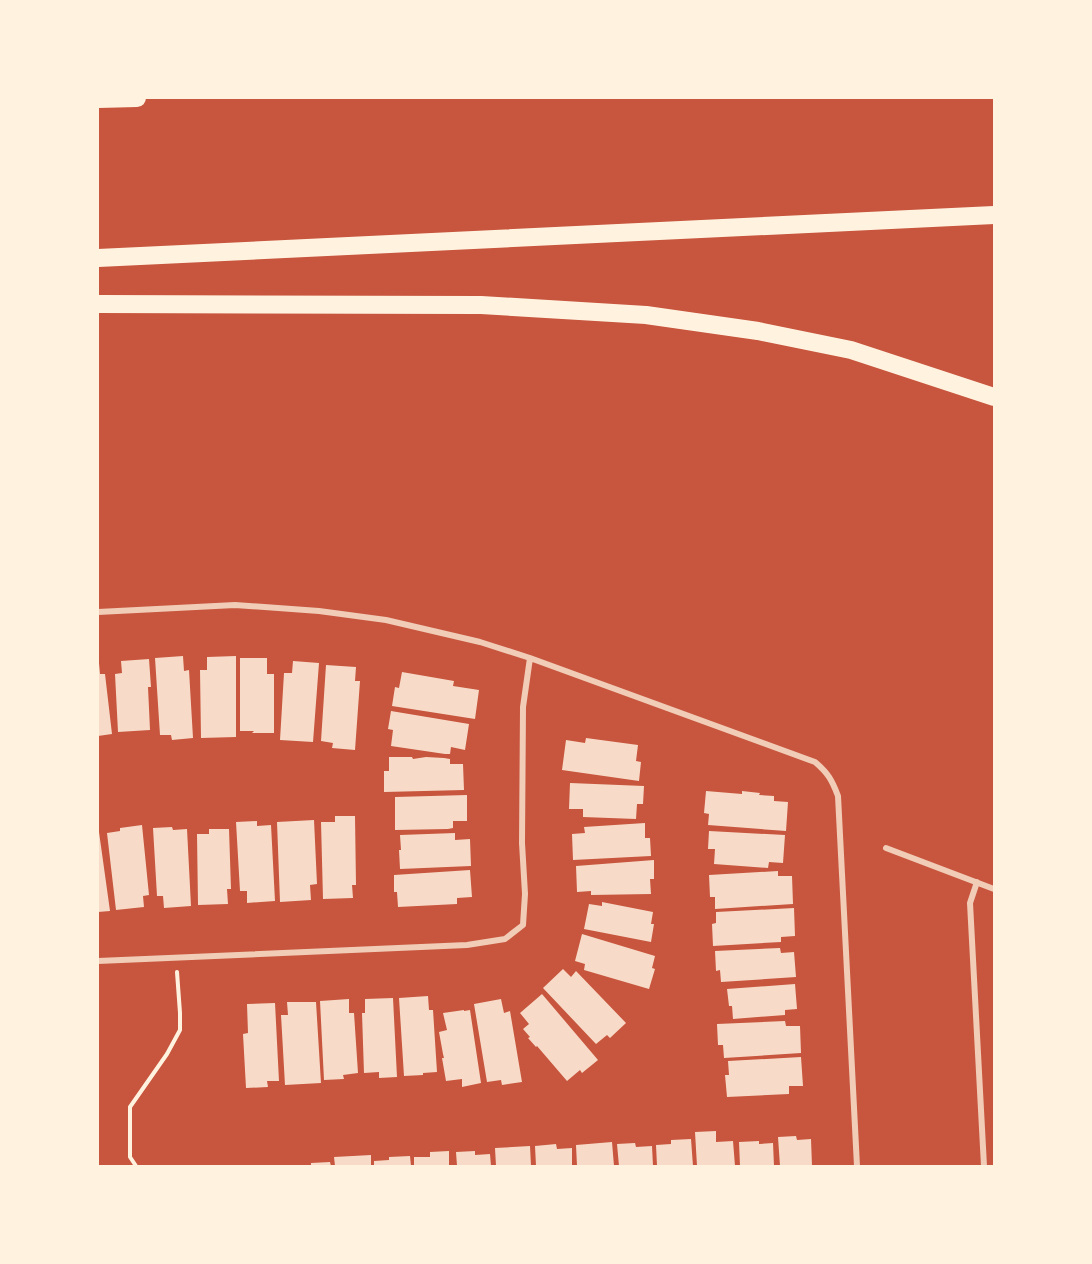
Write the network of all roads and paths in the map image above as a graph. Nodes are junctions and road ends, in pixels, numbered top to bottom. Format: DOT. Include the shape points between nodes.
graph roads {
  1 [pos="137,98"];
  2 [pos="98,99"];
  3 [pos="994,215"];
  4 [pos="98,258"];
  5 [pos="98,304"];
  6 [pos="994,397"];
  7 [pos="98,612"];
  8 [pos="530,658"];
  9 [pos="886,848"];
  10 [pos="977,882"];
  11 [pos="994,889"];
  12 [pos="176,957"];
  13 [pos="98,961"];
  14 [pos="136,1167"];
  15 [pos="857,1167"];
  16 [pos="984,1167"];
  1 -- 2 [label="highway"];
  3 -- 4 [label="highway"];
  5 -- 6 [label="highway" via="481,305 646,315 758,331 851,350"];
  7 -- 8 [label="street" via="235,604 319,611 386,620"];
  8 -- 12 [label="street" via="523,707 523,925 505,939 467,945"];
  8 -- 15 [label="street" via="815,762 833,782 838,796"];
  9 -- 10 [label="street"];
  10 -- 11 [label="street"];
  10 -- 16 [label="street" via="970,903"];
  12 -- 13 [label="street"];
  12 -- 14 [label="path" via="180,1030 130,1107 130,1157"];
}
